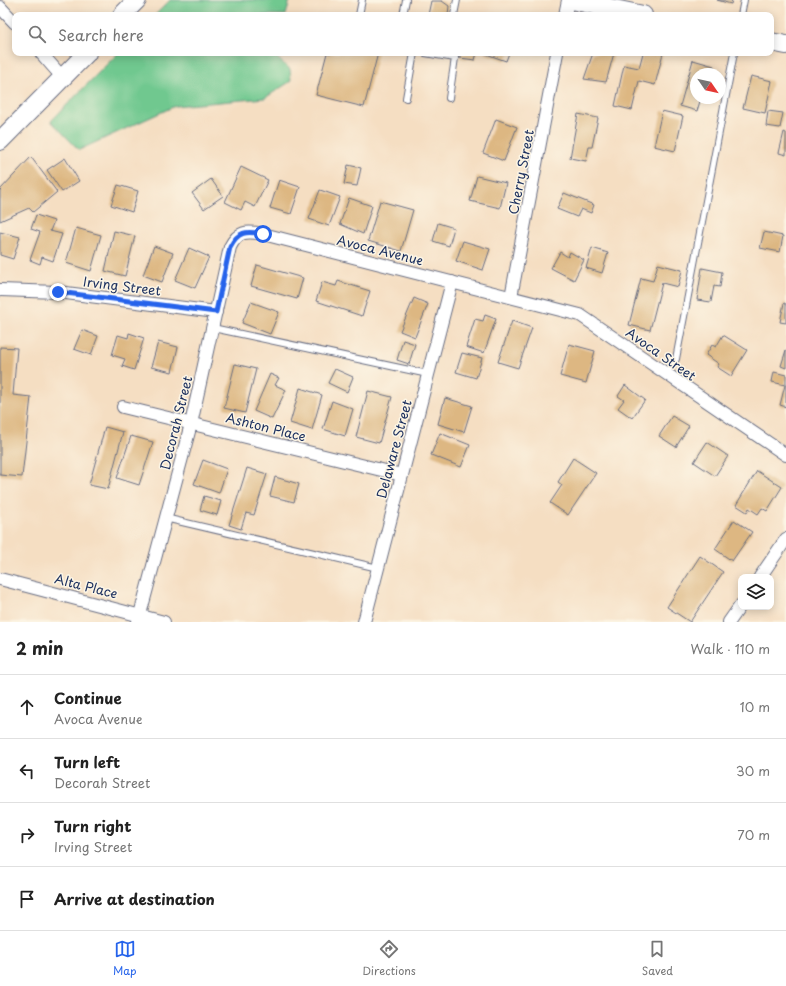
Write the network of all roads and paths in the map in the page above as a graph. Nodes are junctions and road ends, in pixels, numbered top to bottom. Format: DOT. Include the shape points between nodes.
graph roads {
  1 [pos="137,0"];
  2 [pos="362,0"];
  3 [pos="406,0"];
  4 [pos="457,0"];
  5 [pos="568,0"];
  6 [pos="571,0"];
  7 [pos="744,0"];
  8 [pos="0,6"];
  9 [pos="125,12"];
  10 [pos="360,12"];
  11 [pos="404,12"];
  12 [pos="455,12"];
  13 [pos="566,12"];
  14 [pos="629,12"];
  15 [pos="742,12"];
  16 [pos="12,20"];
  17 [pos="774,43"];
  18 [pos="786,45"];
  19 [pos="44,56"];
  20 [pos="84,56"];
  21 [pos="413,56"];
  22 [pos="450,56"];
  23 [pos="557,56"];
  24 [pos="733,56"];
  25 [pos="63,78"];
  26 [pos="406,98"];
  27 [pos="449,98"];
  28 [pos="0,141"];
  29 [pos="242,233"];
  30 [pos="452,282"];
  31 [pos="0,290"];
  32 [pos="512,296"];
  33 [pos="216,312"];
  34 [pos="213,328"];
  35 [pos="428,374"];
  36 [pos="665,375"];
  37 [pos="123,407"];
  38 [pos="191,424"];
  39 [pos="786,455"];
  40 [pos="402,475"];
  41 [pos="165,518"];
  42 [pos="786,540"];
  43 [pos="378,568"];
  44 [pos="762,574"];
  45 [pos="0,578"];
  46 [pos="738,609"];
  47 [pos="139,618"];
  48 [pos="164,622"];
  49 [pos="364,622"];
  50 [pos="729,622"];
  1 -- 9 [label="main road"];
  2 -- 10 [label="lane"];
  3 -- 11 [label="lane"];
  4 -- 12 [label="lane"];
  5 -- 13 [label="street"];
  6 -- 14 [label="main road"];
  7 -- 15 [label="lane"];
  8 -- 16 [label="street"];
  17 -- 18 [label="main road"];
  19 -- 25 [label="street"];
  20 -- 25 [label="main road"];
  21 -- 26 [label="lane"];
  22 -- 27 [label="lane" via="454,58"];
  23 -- 32 [label="street, Cherry Street"];
  24 -- 36 [label="lane" via="676,359"];
  25 -- 28 [label="main road"];
  29 -- 30 [label="street, Avoca Avenue" via="263,234"];
  29 -- 33 [label="street, Decorah Street" via="234,239 230,247"];
  30 -- 32 [label="street, Avoca Avenue"];
  30 -- 35 [label="street, Delaware Street"];
  31 -- 33 [label="street, Irving Street" via="58,292"];
  32 -- 36 [label="street, Avoca Street" via="580,315"];
  33 -- 34 [label="street, Decorah Street"];
  34 -- 35 [label="lane"];
  34 -- 38 [label="street, Decorah Street"];
  35 -- 40 [label="street, Delaware Street"];
  36 -- 39 [label="street, Avoca Street"];
  37 -- 38 [label="street, Ashton Place"];
  38 -- 40 [label="street, Ashton Place"];
  38 -- 41 [label="street, Decorah Street"];
  40 -- 43 [label="street, Delaware Street"];
  41 -- 43 [label="lane"];
  41 -- 47 [label="street, Decorah Street"];
  42 -- 44 [label="street"];
  43 -- 49 [label="street, Delaware Street"];
  45 -- 47 [label="street, Alta Place"];
  46 -- 50 [label="street"];
  47 -- 48 [label="street, Alta Place"];
}
